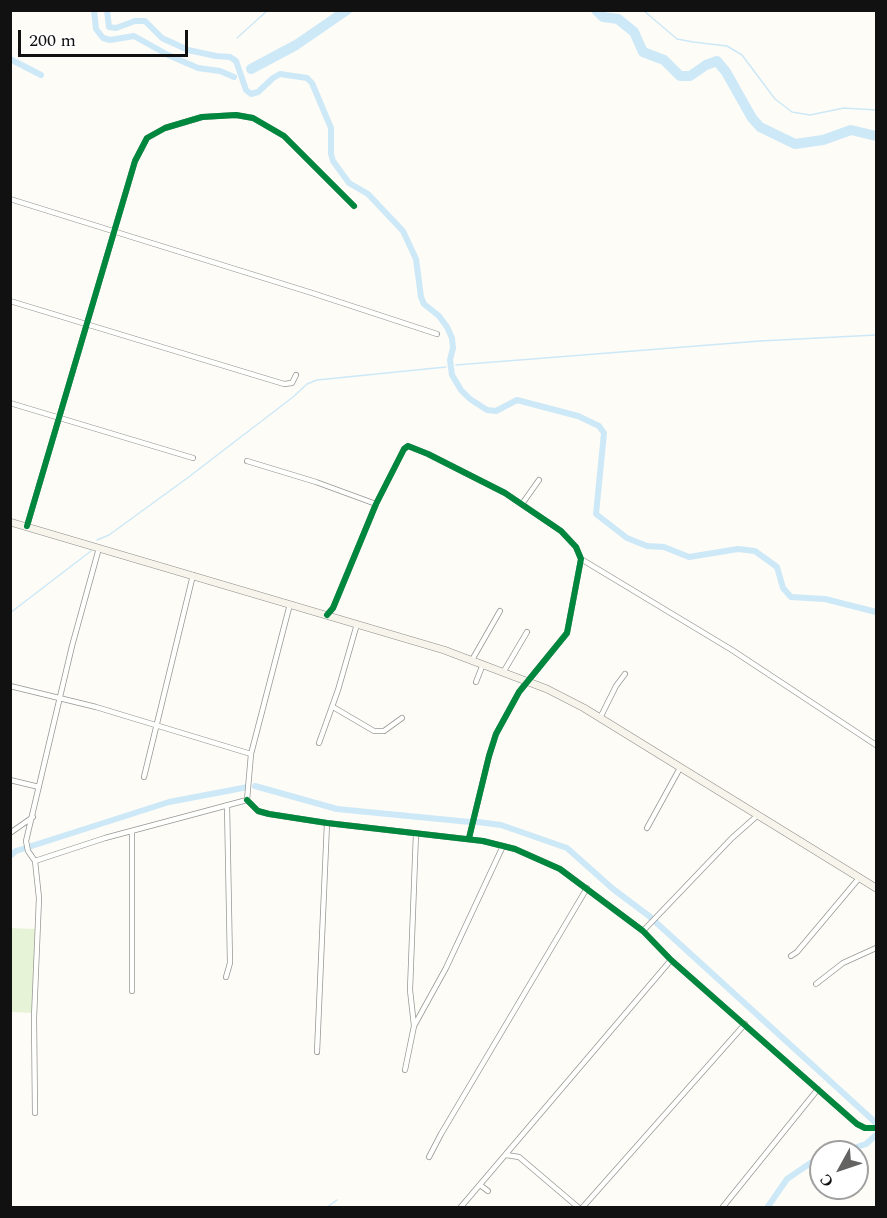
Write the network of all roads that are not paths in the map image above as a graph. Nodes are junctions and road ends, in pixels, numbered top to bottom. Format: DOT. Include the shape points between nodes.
graph roads {
  1 [pos="10,199"];
  2 [pos="354,206"];
  3 [pos="114,232"];
  4 [pos="10,301"];
  5 [pos="88,325"];
  6 [pos="437,334"];
  7 [pos="296,375"];
  8 [pos="10,403"];
  9 [pos="59,418"];
  10 [pos="193,458"];
  11 [pos="247,461"];
  12 [pos="539,480"];
  13 [pos="376,504"];
  14 [pos="522,504"];
  15 [pos="14,523"];
  16 [pos="27,526"];
  17 [pos="10,530"];
  18 [pos="99,548"];
  19 [pos="581,559"];
  20 [pos="193,575"];
  21 [pos="290,604"];
  22 [pos="500,611"];
  23 [pos="327,615"];
  24 [pos="357,624"];
  25 [pos="527,632"];
  26 [pos="472,660"];
  27 [pos="483,664"];
  28 [pos="504,671"];
  29 [pos="625,674"];
  30 [pos="528,681"];
  31 [pos="476,682"];
  32 [pos="10,686"];
  33 [pos="61,698"];
  34 [pos="333,706"];
  35 [pos="402,718"];
  36 [pos="600,718"];
  37 [pos="156,726"];
  38 [pos="319,743"];
  39 [pos="876,745"];
  40 [pos="251,754"];
  41 [pos="680,768"];
  42 [pos="144,777"];
  43 [pos="10,780"];
  44 [pos="39,787"];
  45 [pos="247,800"];
  46 [pos="227,805"];
  47 [pos="758,815"];
  48 [pos="33,817"];
  49 [pos="327,823"];
  50 [pos="647,828"];
  51 [pos="132,831"];
  52 [pos="10,833"];
  53 [pos="416,833"];
  54 [pos="470,838"];
  55 [pos="503,846"];
  56 [pos="35,861"];
  57 [pos="860,877"];
  58 [pos="587,888"];
  59 [pos="876,888"];
  60 [pos="643,931"];
  61 [pos="876,948"];
  62 [pos="791,956"];
  63 [pos="671,960"];
  64 [pos="226,977"];
  65 [pos="816,984"];
  66 [pos="132,991"];
  67 [pos="745,1024"];
  68 [pos="414,1026"];
  69 [pos="317,1052"];
  70 [pos="405,1070"];
  71 [pos="818,1089"];
  72 [pos="34,1113"];
  73 [pos="875,1128"];
  74 [pos="506,1155"];
  75 [pos="429,1156"];
  76 [pos="480,1185"];
  77 [pos="488,1191"];
  78 [pos="460,1208"];
  79 [pos="581,1208"];
  80 [pos="722,1208"];
  1 -- 3 [label="street"];
  2 -- 3 [label="street" via="294,145 269,126 236,115 202,117 159,131 143,143"];
  3 -- 5 [label="street"];
  3 -- 6 [label="street"];
  4 -- 5 [label="street"];
  5 -- 7 [label="street" via="284,384 292,383"];
  5 -- 9 [label="street"];
  8 -- 9 [label="street"];
  9 -- 10 [label="street"];
  9 -- 16 [label="street"];
  11 -- 13 [label="street"];
  12 -- 14 [label="street"];
  13 -- 14 [label="street" via="404,449 410,446"];
  13 -- 23 [label="street"];
  14 -- 19 [label="street" via="561,531"];
  15 -- 16 [label="main road"];
  15 -- 17 [label="street"];
  16 -- 18 [label="main road"];
  18 -- 20 [label="main road"];
  18 -- 33 [label="street"];
  19 -- 30 [label="street" via="567,633"];
  19 -- 39 [label="street" via="732,650"];
  20 -- 21 [label="main road"];
  20 -- 37 [label="street"];
  21 -- 23 [label="main road"];
  21 -- 40 [label="street"];
  22 -- 26 [label="street"];
  23 -- 24 [label="main road"];
  24 -- 26 [label="main road"];
  24 -- 34 [label="street"];
  25 -- 28 [label="street"];
  26 -- 27 [label="main road"];
  27 -- 28 [label="main road"];
  27 -- 31 [label="street"];
  28 -- 30 [label="main road"];
  29 -- 36 [label="street"];
  30 -- 36 [label="main road"];
  30 -- 54 [label="street" via="492,745"];
  32 -- 33 [label="street"];
  33 -- 37 [label="street"];
  33 -- 44 [label="street"];
  34 -- 35 [label="street" via="374,731 384,731"];
  34 -- 38 [label="street"];
  36 -- 41 [label="main road"];
  37 -- 40 [label="street"];
  37 -- 42 [label="street"];
  40 -- 45 [label="street"];
  41 -- 47 [label="main road"];
  41 -- 50 [label="street"];
  43 -- 44 [label="street"];
  44 -- 48 [label="street"];
  45 -- 46 [label="street"];
  45 -- 49 [label="street" via="263,812"];
  46 -- 51 [label="street"];
  46 -- 64 [label="street" via="230,963"];
  47 -- 57 [label="main road"];
  47 -- 60 [label="street"];
  48 -- 52 [label="street"];
  48 -- 56 [label="street" via="26,844"];
  49 -- 53 [label="street"];
  49 -- 69 [label="street"];
  51 -- 56 [label="street"];
  51 -- 66 [label="street"];
  53 -- 54 [label="street"];
  53 -- 68 [label="street" via="410,990"];
  54 -- 55 [label="street"];
  55 -- 58 [label="street" via="547,863"];
  55 -- 68 [label="street"];
  56 -- 72 [label="street" via="39,898"];
  57 -- 59 [label="main road"];
  57 -- 62 [label="street"];
  58 -- 60 [label="street"];
  58 -- 75 [label="street"];
  60 -- 63 [label="street"];
  61 -- 65 [label="street" via="843,963"];
  63 -- 67 [label="street"];
  63 -- 74 [label="street"];
  67 -- 71 [label="street"];
  67 -- 79 [label="street"];
  68 -- 70 [label="street"];
  71 -- 73 [label="street" via="857,1124"];
  71 -- 80 [label="street"];
  74 -- 76 [label="street"];
  74 -- 79 [label="street" via="519,1157"];
  76 -- 77 [label="street"];
  76 -- 78 [label="street"];
}
